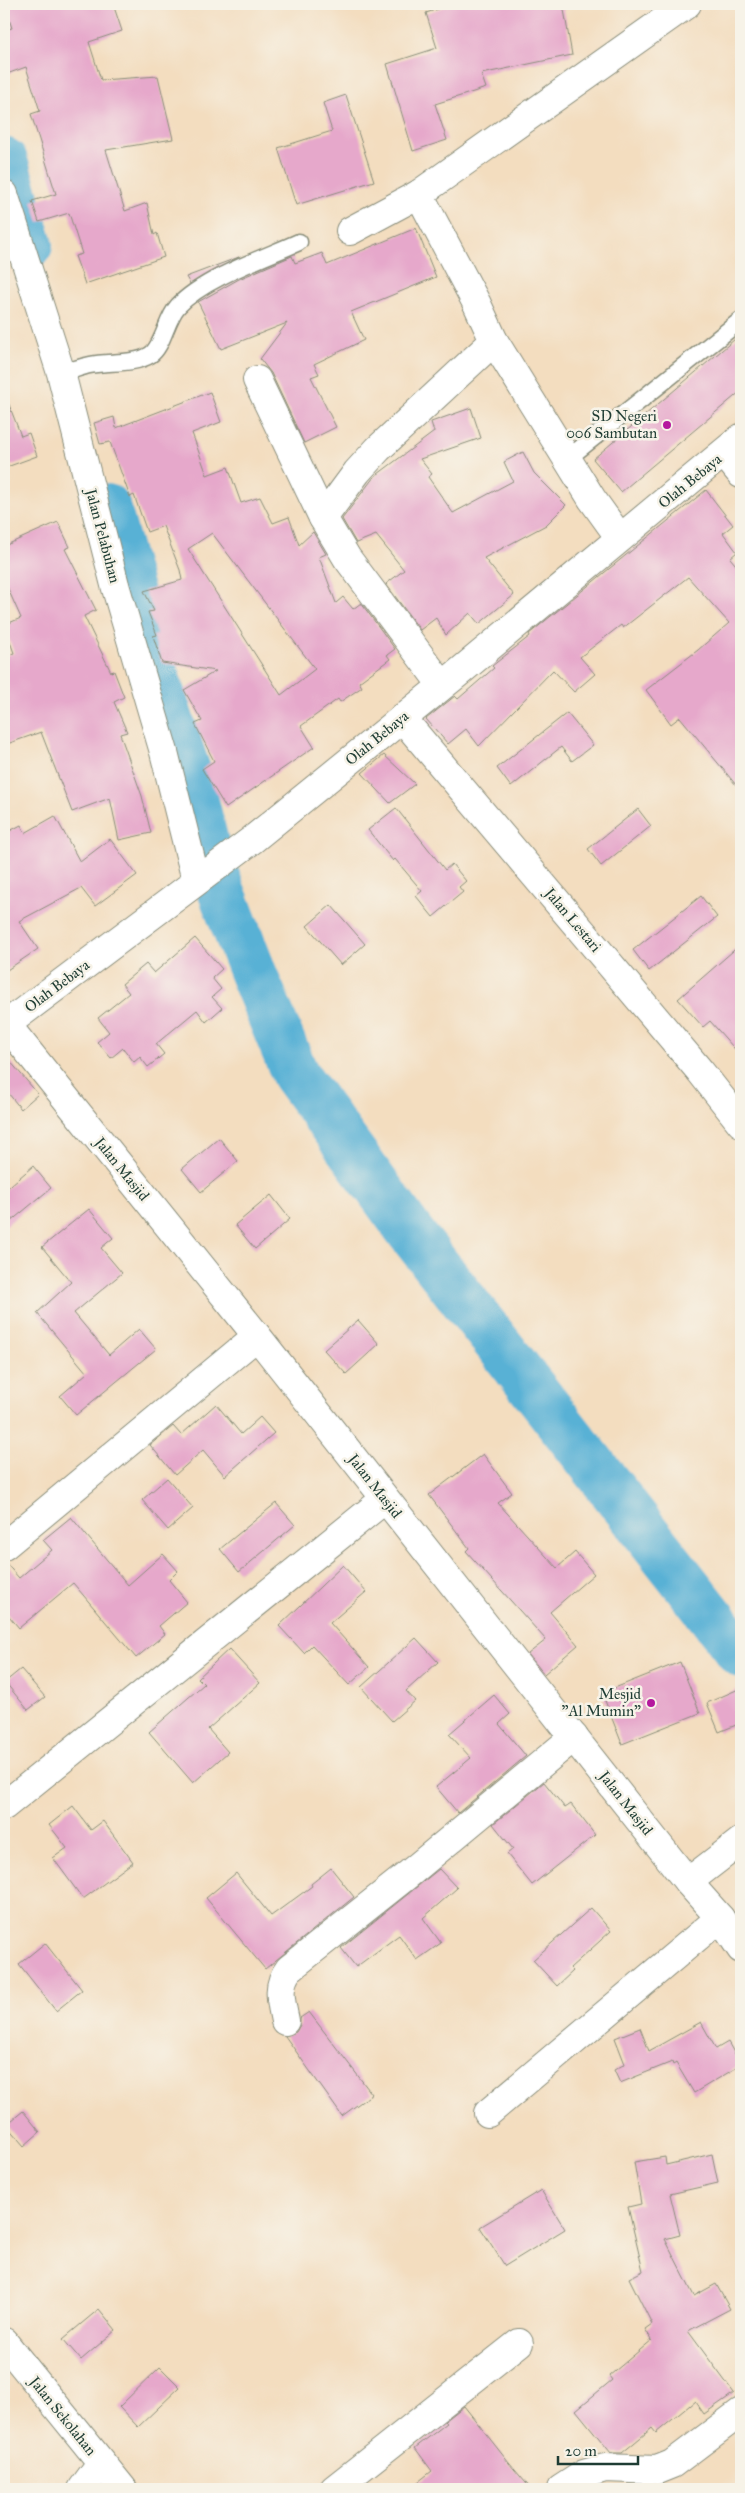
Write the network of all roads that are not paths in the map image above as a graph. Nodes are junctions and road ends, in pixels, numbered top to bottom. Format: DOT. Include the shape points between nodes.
graph roads {
  1 [pos="687,4"];
  2 [pos="4,194"];
  3 [pos="419,194"];
  4 [pos="350,230"];
  5 [pos="299,242"];
  6 [pos="741,320"];
  7 [pos="494,341"];
  8 [pos="64,372"];
  9 [pos="257,380"];
  10 [pos="733,446"];
  11 [pos="567,460"];
  12 [pos="741,474"];
  13 [pos="323,518"];
  14 [pos="620,538"];
  15 [pos="442,686"];
  16 [pos="402,718"];
  17 [pos="202,876"];
  18 [pos="5,1025"];
  19 [pos="741,1123"];
  20 [pos="256,1336"];
  21 [pos="385,1499"];
  22 [pos="4,1546"];
  23 [pos="574,1737"];
  24 [pos="4,1806"];
  25 [pos="741,1841"];
  26 [pos="688,1882"];
  27 [pos="720,1918"];
  28 [pos="741,1949"];
  29 [pos="285,2021"];
  30 [pos="488,2113"];
  31 [pos="4,2342"];
  32 [pos="518,2343"];
  33 [pos="741,2412"];
  34 [pos="101,2463"];
  35 [pos="82,2489"];
  36 [pos="122,2489"];
  37 [pos="334,2489"];
  38 [pos="562,2489"];
  1 -- 3 [label="street"];
  2 -- 8 [label="street, Jalan Pelabuhan"];
  3 -- 4 [label="street"];
  3 -- 7 [label="street"];
  5 -- 8 [label="lane" via="208,284 179,305 151,355"];
  6 -- 11 [label="lane"];
  7 -- 11 [label="street"];
  7 -- 13 [label="street" via="378,449"];
  8 -- 17 [label="street, Jalan Pelabuhan" via="115,585"];
  9 -- 13 [label="street"];
  10 -- 12 [label="street"];
  10 -- 14 [label="street, Olah Bebaya"];
  11 -- 14 [label="street"];
  13 -- 15 [label="street" via="347,558"];
  14 -- 15 [label="street, Olah Bebaya"];
  15 -- 16 [label="street, Olah Bebaya"];
  16 -- 17 [label="street, Olah Bebaya" via="252,840"];
  16 -- 19 [label="street, Jalan Lestari"];
  17 -- 18 [label="street, Olah Bebaya"];
  18 -- 20 [label="street, Jalan Masjid"];
  20 -- 21 [label="street, Jalan Masjid"];
  20 -- 22 [label="street"];
  21 -- 23 [label="street, Jalan Masjid"];
  21 -- 24 [label="street"];
  23 -- 26 [label="street, Jalan Masjid"];
  23 -- 29 [label="street" via="289,1969 283,1976 279,1991"];
  25 -- 26 [label="street"];
  26 -- 27 [label="street, Jalan Masjid"];
  27 -- 28 [label="street, Jalan Masjid"];
  27 -- 30 [label="street"];
  31 -- 34 [label="street, Jalan Sekolahan"];
  32 -- 37 [label="street"];
  33 -- 38 [label="street" via="672,2464 657,2470 605,2468 584,2474"];
  34 -- 35 [label="street"];
  34 -- 36 [label="street, Jalan Sekolahan"];
}
